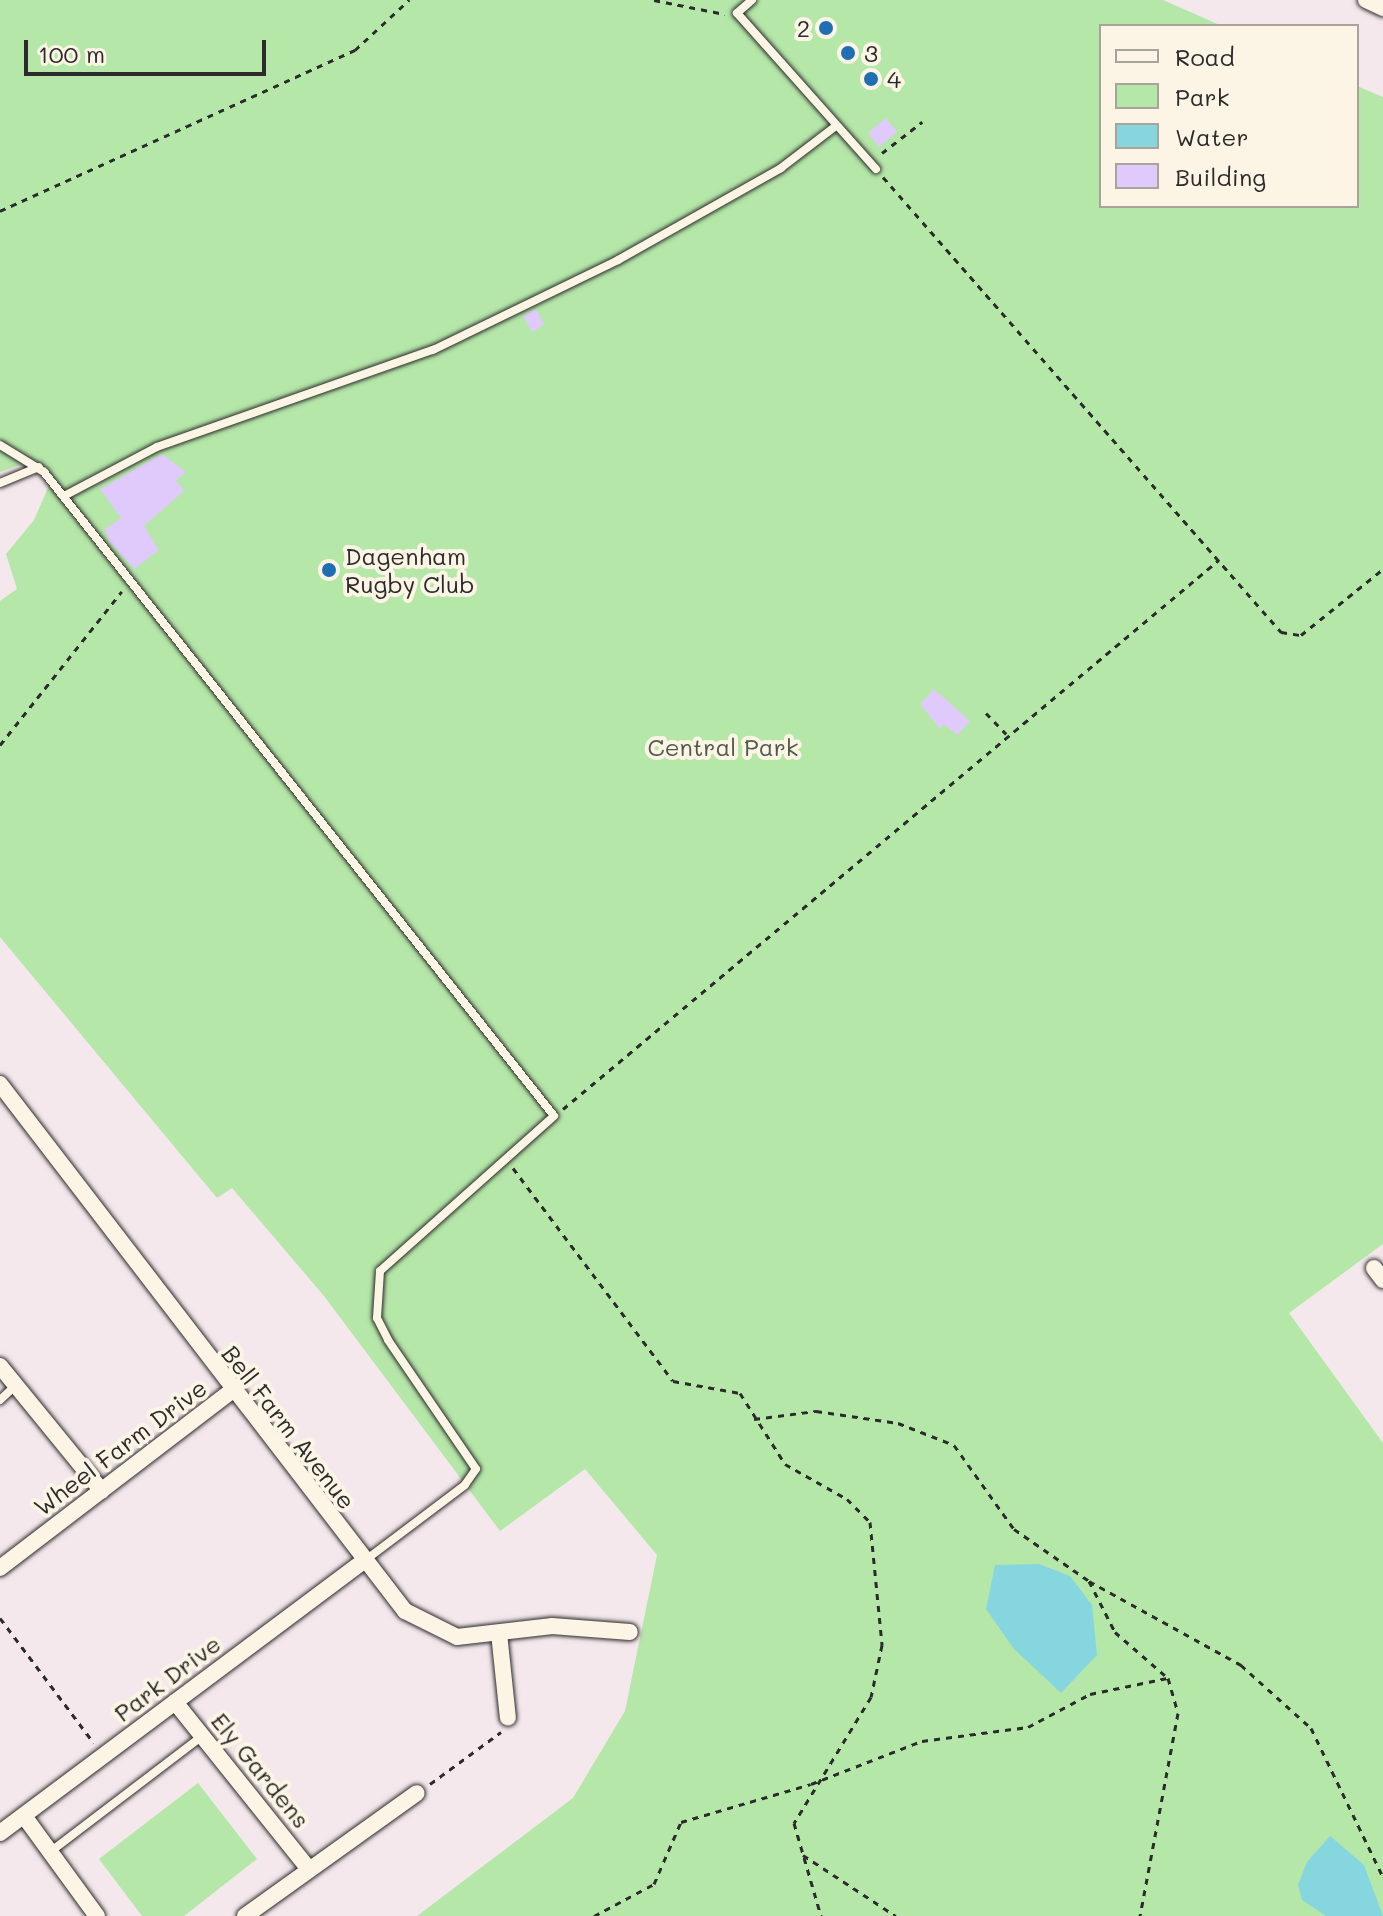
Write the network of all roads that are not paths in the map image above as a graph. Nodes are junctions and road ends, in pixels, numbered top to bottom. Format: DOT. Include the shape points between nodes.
graph roads {
  1 [pos="752,0"];
  2 [pos="1366,0"];
  3 [pos="1383,8"];
  4 [pos="836,126"];
  5 [pos="876,169"];
  6 [pos="0,445"];
  7 [pos="39,467"];
  8 [pos="0,483"];
  9 [pos="64,496"];
  10 [pos="0,1084"];
  11 [pos="0,1366"];
  12 [pos="15,1386"];
  13 [pos="230,1392"];
  14 [pos="0,1400"];
  15 [pos="102,1491"];
  16 [pos="363,1561"];
  17 [pos="0,1568"];
  18 [pos="630,1632"];
  19 [pos="499,1633"];
  20 [pos="175,1702"];
  21 [pos="508,1718"];
  22 [pos="202,1736"];
  23 [pos="417,1793"];
  24 [pos="24,1816"];
  25 [pos="0,1833"];
  26 [pos="50,1853"];
  27 [pos="308,1868"];
  28 [pos="97,1916"];
  29 [pos="245,1916"];
  1 -- 4 [label="lane" via="737,13"];
  2 -- 3 [label="street"];
  4 -- 5 [label="lane"];
  4 -- 9 [label="lane" via="770,174 618,260 447,343 157,447"];
  6 -- 7 [label="lane"];
  7 -- 8 [label="lane"];
  7 -- 9 [label="lane"];
  9 -- 16 [label="lane" via="554,1116 380,1271 377,1318 476,1469 465,1485"];
  10 -- 13 [label="street, Bell Farm Avenue"];
  11 -- 12 [label="street"];
  12 -- 14 [label="lane"];
  12 -- 15 [label="street"];
  13 -- 15 [label="street, Wheel Farm Drive"];
  13 -- 16 [label="street, Bell Farm Avenue"];
  15 -- 17 [label="street, Wheel Farm Drive"];
  16 -- 19 [label="street, Bell Farm Avenue" via="405,1611 457,1637"];
  16 -- 20 [label="street, Park Drive"];
  18 -- 19 [label="street, Bell Farm Avenue" via="552,1626"];
  19 -- 21 [label="street"];
  20 -- 22 [label="street, Ely Gardens"];
  20 -- 24 [label="street, Park Drive"];
  22 -- 26 [label="lane"];
  22 -- 27 [label="street, Ely Gardens"];
  23 -- 27 [label="street"];
  24 -- 25 [label="street, Park Drive"];
  24 -- 26 [label="street"];
  26 -- 28 [label="street"];
  27 -- 29 [label="street"];
}
